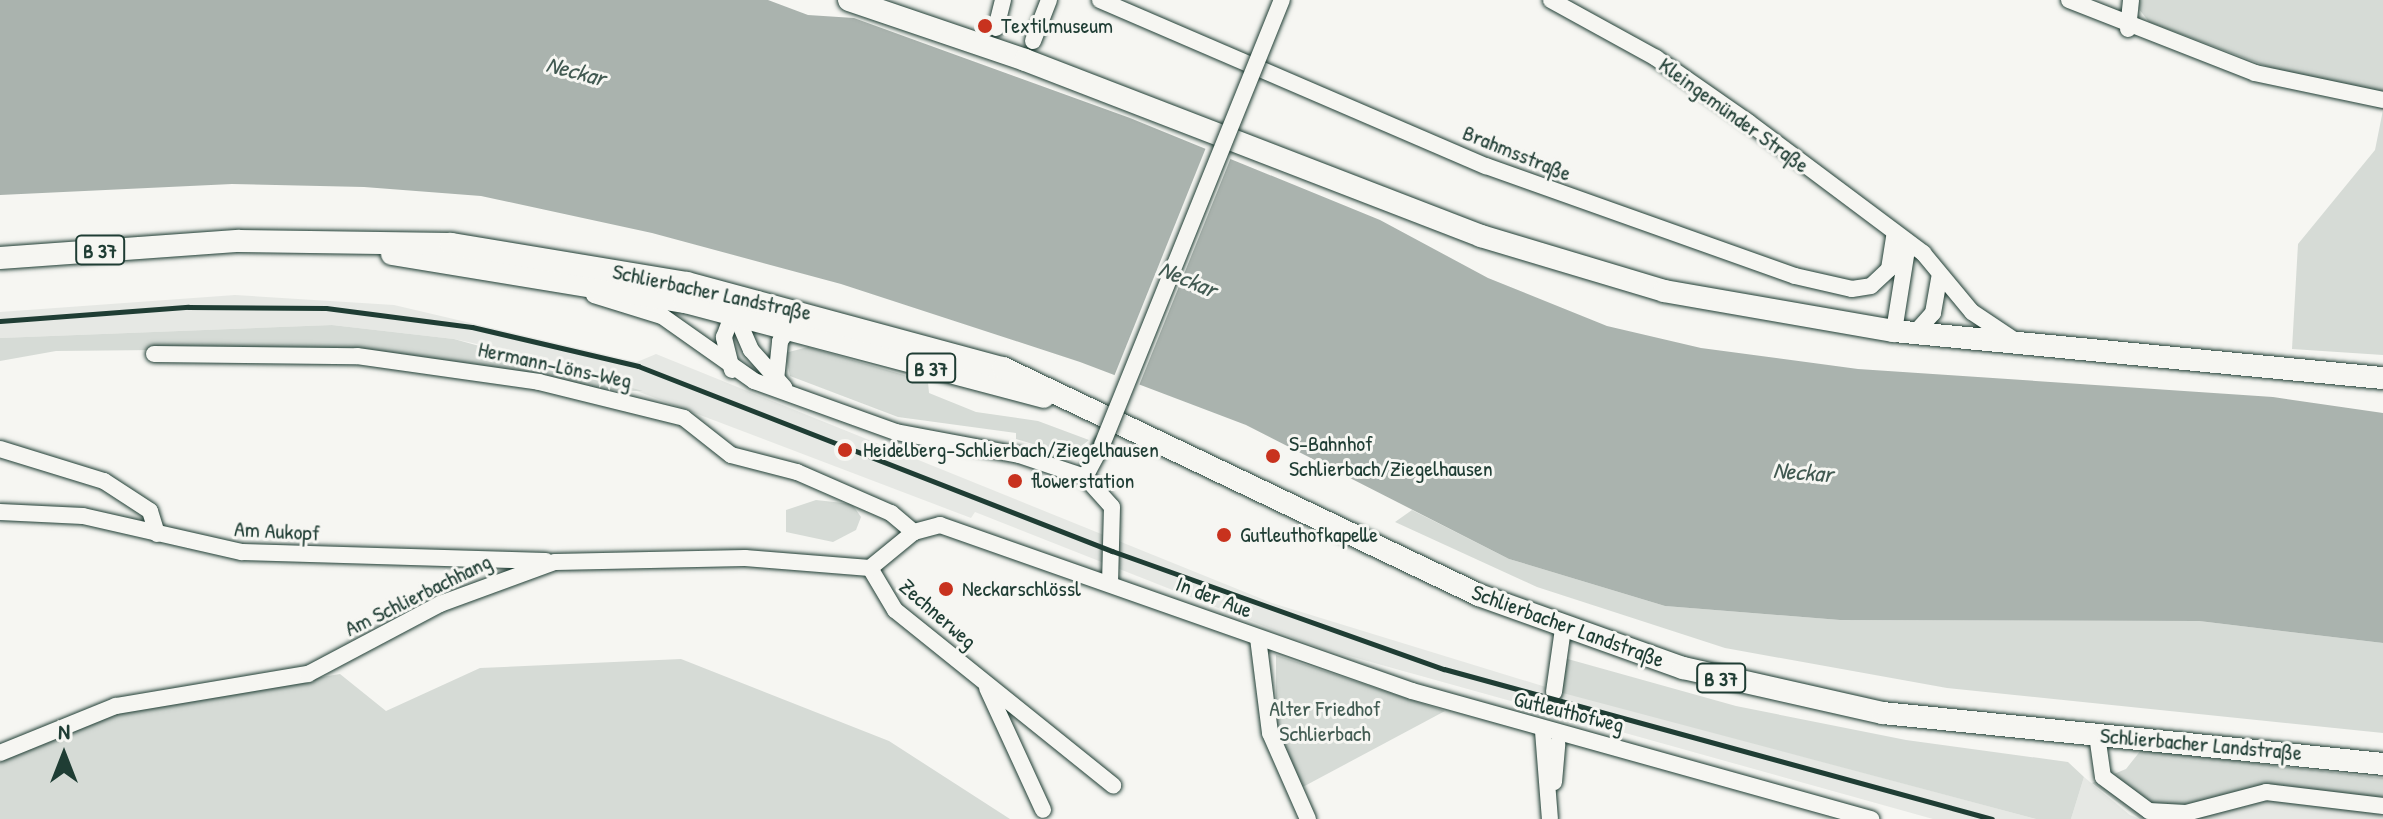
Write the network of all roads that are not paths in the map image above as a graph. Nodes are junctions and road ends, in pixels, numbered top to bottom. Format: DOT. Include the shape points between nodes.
graph roads {
  1 [pos="849,0"];
  2 [pos="1003,0"];
  3 [pos="1049,0"];
  4 [pos="1100,0"];
  5 [pos="1282,0"];
  6 [pos="1551,0"];
  7 [pos="2069,0"];
  8 [pos="2131,0"];
  9 [pos="996,28"];
  10 [pos="2128,29"];
  11 [pos="1033,41"];
  12 [pos="2383,100"];
  13 [pos="1895,232"];
  14 [pos="337,243"];
  15 [pos="1908,244"];
  16 [pos="0,258"];
  17 [pos="1939,278"];
  18 [pos="571,284"];
  19 [pos="736,304"];
  20 [pos="790,327"];
  21 [pos="1904,332"];
  22 [pos="2018,343"];
  23 [pos="154,354"];
  24 [pos="732,371"];
  25 [pos="2383,378"];
  26 [pos="782,385"];
  27 [pos="1073,403"];
  28 [pos="0,449"];
  29 [pos="1085,477"];
  30 [pos="0,512"];
  31 [pos="914,532"];
  32 [pos="157,534"];
  33 [pos="555,562"];
  34 [pos="870,568"];
  35 [pos="1110,581"];
  36 [pos="1563,629"];
  37 [pos="1258,638"];
  38 [pos="986,686"];
  39 [pos="1554,692"];
  40 [pos="1552,723"];
  41 [pos="2097,735"];
  42 [pos="1557,744"];
  43 [pos="0,753"];
  44 [pos="2383,764"];
  45 [pos="1113,785"];
  46 [pos="1547,797"];
  47 [pos="2383,806"];
  48 [pos="1043,810"];
  49 [pos="1308,819"];
  50 [pos="1550,819"];
  51 [pos="1871,819"];
  1 -- 21 [label="main road, Kleingemünder Straße" via="1551,259 1712,302"];
  2 -- 9 [label="street"];
  3 -- 11 [label="street"];
  4 -- 13 [label="street, Brahmsstraße" via="1486,166 1739,258 1861,289 1889,269"];
  5 -- 29 [label="street, bridge"];
  6 -- 13 [label="street, Kleingemünder Straße" via="1656,58"];
  7 -- 10 [label="street"];
  8 -- 10 [label="street"];
  10 -- 12 [label="street" via="2267,77"];
  13 -- 15 [label="street, Kleingemünder Straße"];
  14 -- 16 [label="main road, Schlierbacher Landstraße / B 37" via="213,242"];
  14 -- 18 [label="main road, Schlierbacher Landstraße / B 37"];
  14 -- 19 [label="main road, Schlierbacher Landstraße / B 37" via="451,244"];
  15 -- 17 [label="street, Kleingemünder Straße"];
  15 -- 21 [label="street"];
  17 -- 21 [label="street" via="1933,313"];
  17 -- 22 [label="street, Kleingemünder Straße" via="1972,312"];
  18 -- 19 [label="main road, Schlierbacher Landstraße / B 37"];
  18 -- 24 [label="street" via="672,322"];
  19 -- 20 [label="main road, Schlierbacher Landstraße / B 37"];
  19 -- 24 [label="street" via="724,337"];
  19 -- 26 [label="street"];
  19 -- 27 [label="main road, Schlierbacher Landstraße / B 37" via="918,340 1003,368"];
  20 -- 26 [label="street" via="780,341"];
  20 -- 27 [label="main road, Schlierbacher Landstraße / B 37" via="985,385"];
  21 -- 22 [label="main road, Kleingemünder Straße"];
  22 -- 25 [label="main road, Kleingemünder Straße"];
  23 -- 31 [label="street, Hermann-Löns-Weg" via="357,356 539,382 684,418 731,455 797,472 891,513"];
  24 -- 26 [label="street"];
  26 -- 29 [label="street" via="896,432 1019,455"];
  27 -- 36 [label="main road, Schlierbacher Landstraße / B 37"];
  28 -- 32 [label="street" via="97,477 150,511"];
  29 -- 35 [label="street" via="1112,507"];
  30 -- 32 [label="street, Am Aukopf" via="83,516"];
  31 -- 34 [label="street"];
  31 -- 35 [label="street, In der Aue" via="944,526"];
  32 -- 33 [label="street, Am Aukopf" via="263,554"];
  33 -- 34 [label="street, Am Schlierbachhang" via="745,558"];
  33 -- 43 [label="street, Am Schlierbachhang" via="440,604 308,674 116,706"];
  34 -- 38 [label="street, Zechnerweg" via="887,602"];
  35 -- 37 [label="street, In der Aue"];
  36 -- 39 [label="street"];
  36 -- 41 [label="main road, Schlierbacher Landstraße / B 37" via="1744,685 1853,708"];
  37 -- 40 [label="street, Gutleuthofweg"];
  37 -- 49 [label="street, In der Aue" via="1270,733"];
  38 -- 45 [label="street, Zechnerweg"];
  38 -- 48 [label="street, Zechnerweg"];
  40 -- 46 [label="street"];
  40 -- 51 [label="street, Gutleuthofweg"];
  41 -- 44 [label="main road, Schlierbacher Landstraße / B 37"];
  41 -- 47 [label="street" via="2103,777 2149,811 2186,813 2266,792"];
  42 -- 46 [label="street"];
  46 -- 50 [label="street"];
}
